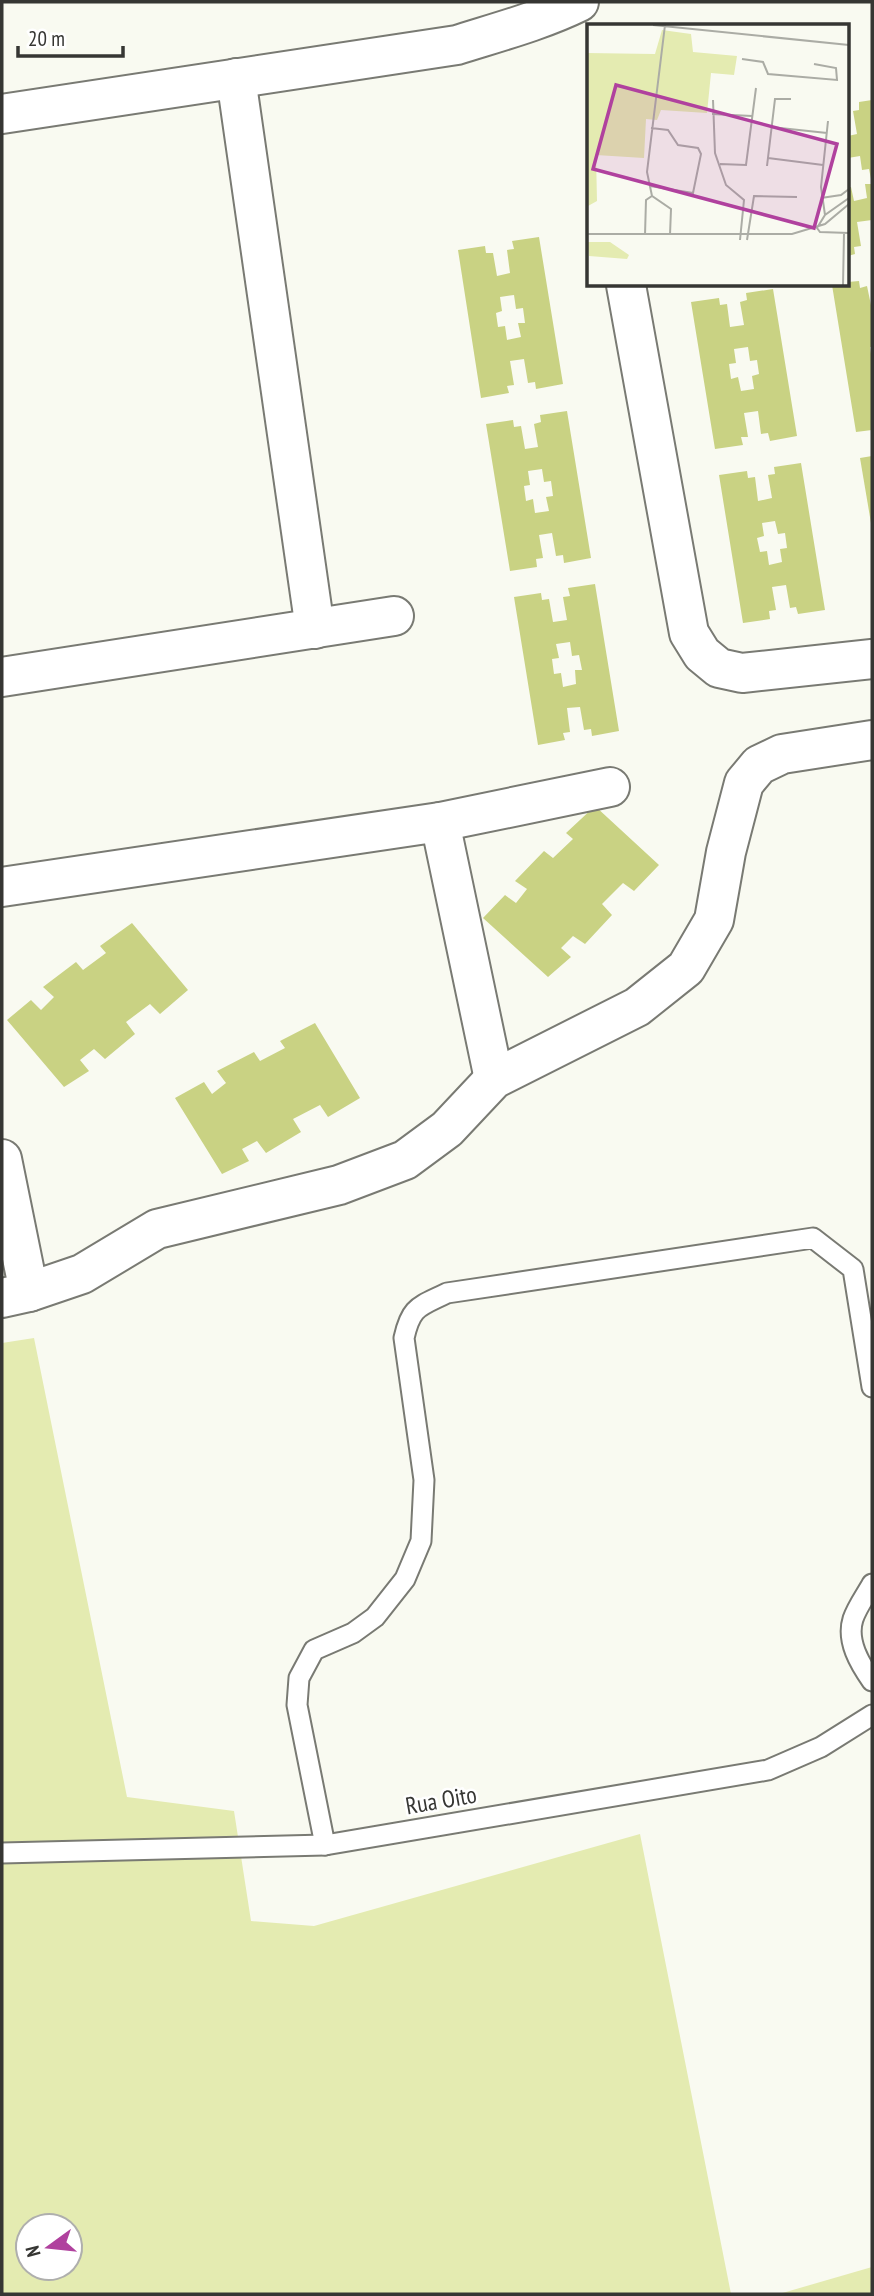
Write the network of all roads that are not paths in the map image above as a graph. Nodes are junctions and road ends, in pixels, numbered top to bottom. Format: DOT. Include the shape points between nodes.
graph roads {
  1 [pos="551,8"];
  2 [pos="236,78"];
  3 [pos="2,114"];
  4 [pos="626,287"];
  5 [pos="394,616"];
  6 [pos="315,629"];
  7 [pos="872,659"];
  8 [pos="2,676"];
  9 [pos="872,740"];
  10 [pos="610,787"];
  11 [pos="440,822"];
  12 [pos="2,887"];
  13 [pos="494,1079"];
  14 [pos="2,1159"];
  15 [pos="15,1295"];
  16 [pos="872,1387"];
  17 [pos="872,1584"];
  18 [pos="872,1681"];
  19 [pos="872,1714"];
  20 [pos="325,1845"];
  21 [pos="2,1853"];
  1 -- 2 [label="street" via="457,45"];
  2 -- 3 [label="street"];
  2 -- 6 [label="street"];
  4 -- 7 [label="street" via="689,633 702,654 719,668 742,673"];
  5 -- 6 [label="street"];
  6 -- 8 [label="street"];
  9 -- 13 [label="street" via="782,754 760,765 744,783 714,920 686,968 637,1007"];
  10 -- 11 [label="street"];
  11 -- 12 [label="street"];
  11 -- 13 [label="street"];
  13 -- 15 [label="street" via="447,1129 405,1160 339,1185 157,1229 82,1274"];
  14 -- 15 [label="street"];
  16 -- 20 [label="lane" via="853,1269 813,1238 447,1293 416,1308 404,1338 424,1480 421,1541 405,1579 375,1617 353,1633 314,1650 299,1678 296,1705"];
  17 -- 18 [label="lane" via="852,1619 858,1662"];
  19 -- 20 [label="lane, Rua Oito" via="821,1747 768,1770"];
  20 -- 21 [label="lane, Rua Oito"];
}
